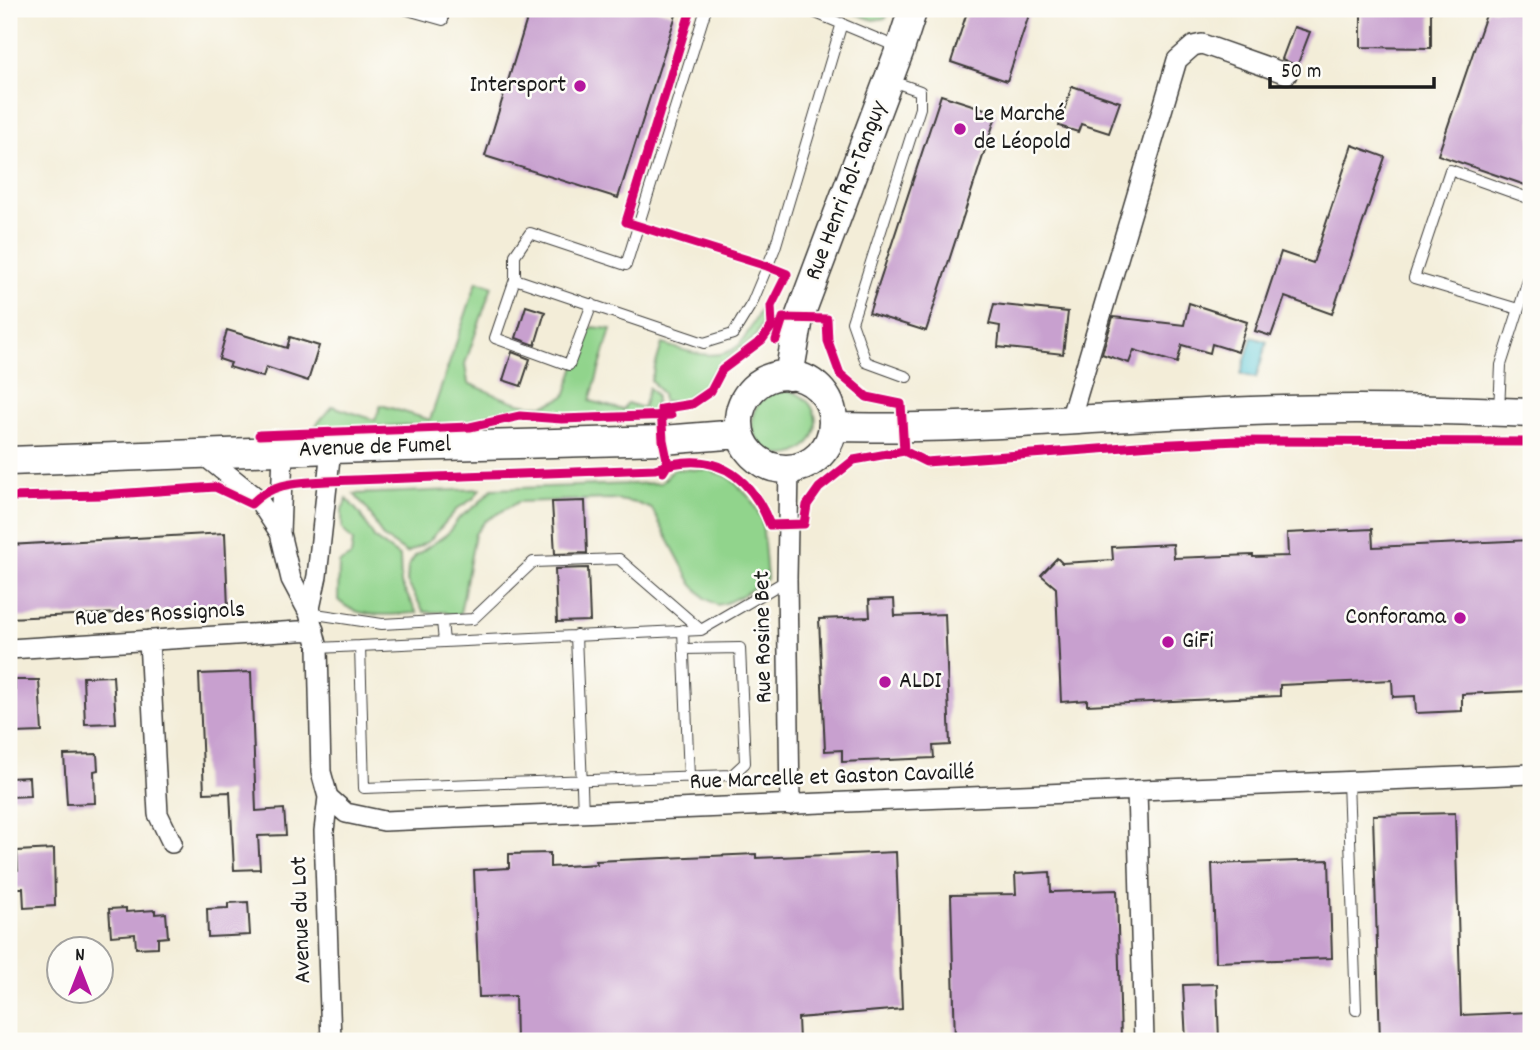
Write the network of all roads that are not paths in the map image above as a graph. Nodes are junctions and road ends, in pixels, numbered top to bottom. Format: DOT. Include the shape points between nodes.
graph roads {
  1 [pos="404,9"];
  2 [pos="706,9"];
  3 [pos="806,9"];
  4 [pos="913,9"];
  5 [pos="821,11"];
  6 [pos="443,20"];
  7 [pos="842,23"];
  8 [pos="900,49"];
  9 [pos="1287,74"];
  10 [pos="889,80"];
  11 [pos="1531,199"];
  12 [pos="1531,271"];
  13 [pos="515,279"];
  14 [pos="592,304"];
  15 [pos="1518,309"];
  16 [pos="789,376"];
  17 [pos="907,377"];
  18 [pos="1499,412"];
  19 [pos="1531,413"];
  20 [pos="1070,420"];
  21 [pos="833,427"];
  22 [pos="740,434"];
  23 [pos="331,449"];
  24 [pos="283,451"];
  25 [pos="201,453"];
  26 [pos="9,461"];
  27 [pos="789,469"];
  28 [pos="280,533"];
  29 [pos="788,579"];
  30 [pos="442,621"];
  31 [pos="313,630"];
  32 [pos="683,630"];
  33 [pos="701,630"];
  34 [pos="576,635"];
  35 [pos="149,640"];
  36 [pos="444,642"];
  37 [pos="360,646"];
  38 [pos="9,649"];
  39 [pos="684,649"];
  40 [pos="1531,774"];
  41 [pos="689,777"];
  42 [pos="581,780"];
  43 [pos="1348,781"];
  44 [pos="1137,790"];
  45 [pos="328,797"];
  46 [pos="790,805"];
  47 [pos="583,813"];
  48 [pos="172,843"];
  49 [pos="1356,1010"];
  50 [pos="331,1041"];
  51 [pos="1144,1041"];
  1 -- 6 [label="lane"];
  2 -- 13 [label="lane" via="626,265 530,233 515,255"];
  3 -- 5 [label="lane"];
  4 -- 8 [label="main road, Rue Henri Rol-Tanguy"];
  5 -- 7 [label="lane"];
  7 -- 8 [label="lane"];
  7 -- 14 [label="lane" via="775,248 733,334 704,343"];
  8 -- 10 [label="main road, Rue Henri Rol-Tanguy"];
  9 -- 20 [label="street" via="1202,44 1177,60"];
  10 -- 16 [label="main road, Rue Henri Rol-Tanguy" via="799,318"];
  10 -- 17 [label="lane" via="920,91 920,108 852,322 866,362"];
  11 -- 15 [label="lane" via="1450,170 1414,278"];
  12 -- 15 [label="lane"];
  13 -- 14 [label="lane"];
  13 -- 14 [label="lane" via="495,338 569,365"];
  15 -- 18 [label="lane" via="1501,365"];
  16 -- 21 [label="main road" via="804,379 827,398"];
  16 -- 22 [label="main road" via="761,382 750,392 742,405"];
  18 -- 19 [label="main road"];
  18 -- 20 [label="main road" via="1254,411"];
  20 -- 21 [label="main road" via="904,429"];
  21 -- 27 [label="main road" via="830,440 814,460"];
  22 -- 23 [label="main road, Avenue de Fumel"];
  22 -- 27 [label="main road" via="758,460 773,468"];
  23 -- 24 [label="main road, Avenue de Fumel"];
  23 -- 31 [label="street"];
  24 -- 25 [label="main road, Avenue de Fumel"];
  24 -- 28 [label="street"];
  25 -- 26 [label="main road, Avenue de Fumel"];
  25 -- 28 [label="street" via="257,498"];
  27 -- 29 [label="street, Rue Rosine Bet"];
  28 -- 31 [label="street" via="291,579"];
  29 -- 33 [label="lane"];
  29 -- 46 [label="street, Rue Rosine Bet"];
  30 -- 31 [label="lane"];
  30 -- 33 [label="lane" via="473,619 533,562 619,559"];
  30 -- 36 [label="lane"];
  31 -- 35 [label="street, Rue des Rossignols"];
  31 -- 37 [label="lane"];
  31 -- 45 [label="street" via="321,772"];
  32 -- 33 [label="lane"];
  32 -- 34 [label="lane"];
  32 -- 39 [label="lane"];
  34 -- 36 [label="lane"];
  34 -- 42 [label="lane"];
  35 -- 38 [label="street, Rue des Rossignols"];
  35 -- 48 [label="street" via="158,814"];
  36 -- 37 [label="lane"];
  37 -- 42 [label="lane" via="363,788"];
  39 -- 41 [label="lane"];
  39 -- 41 [label="lane" via="740,648 745,763 732,775"];
  40 -- 43 [label="street, Rue Marcelle et Gaston Cavaillé"];
  41 -- 42 [label="lane"];
  42 -- 47 [label="lane"];
  43 -- 44 [label="street, Rue Marcelle et Gaston Cavaillé"];
  43 -- 49 [label="lane"];
  44 -- 46 [label="street, Rue Marcelle et Gaston Cavaillé"];
  44 -- 51 [label="street"];
  45 -- 47 [label="street, Rue Marcelle et Gaston Cavaillé" via="346,813 384,821"];
  45 -- 50 [label="street, Avenue du Lot" via="324,831"];
  46 -- 47 [label="street, Rue Marcelle et Gaston Cavaillé"];
}
